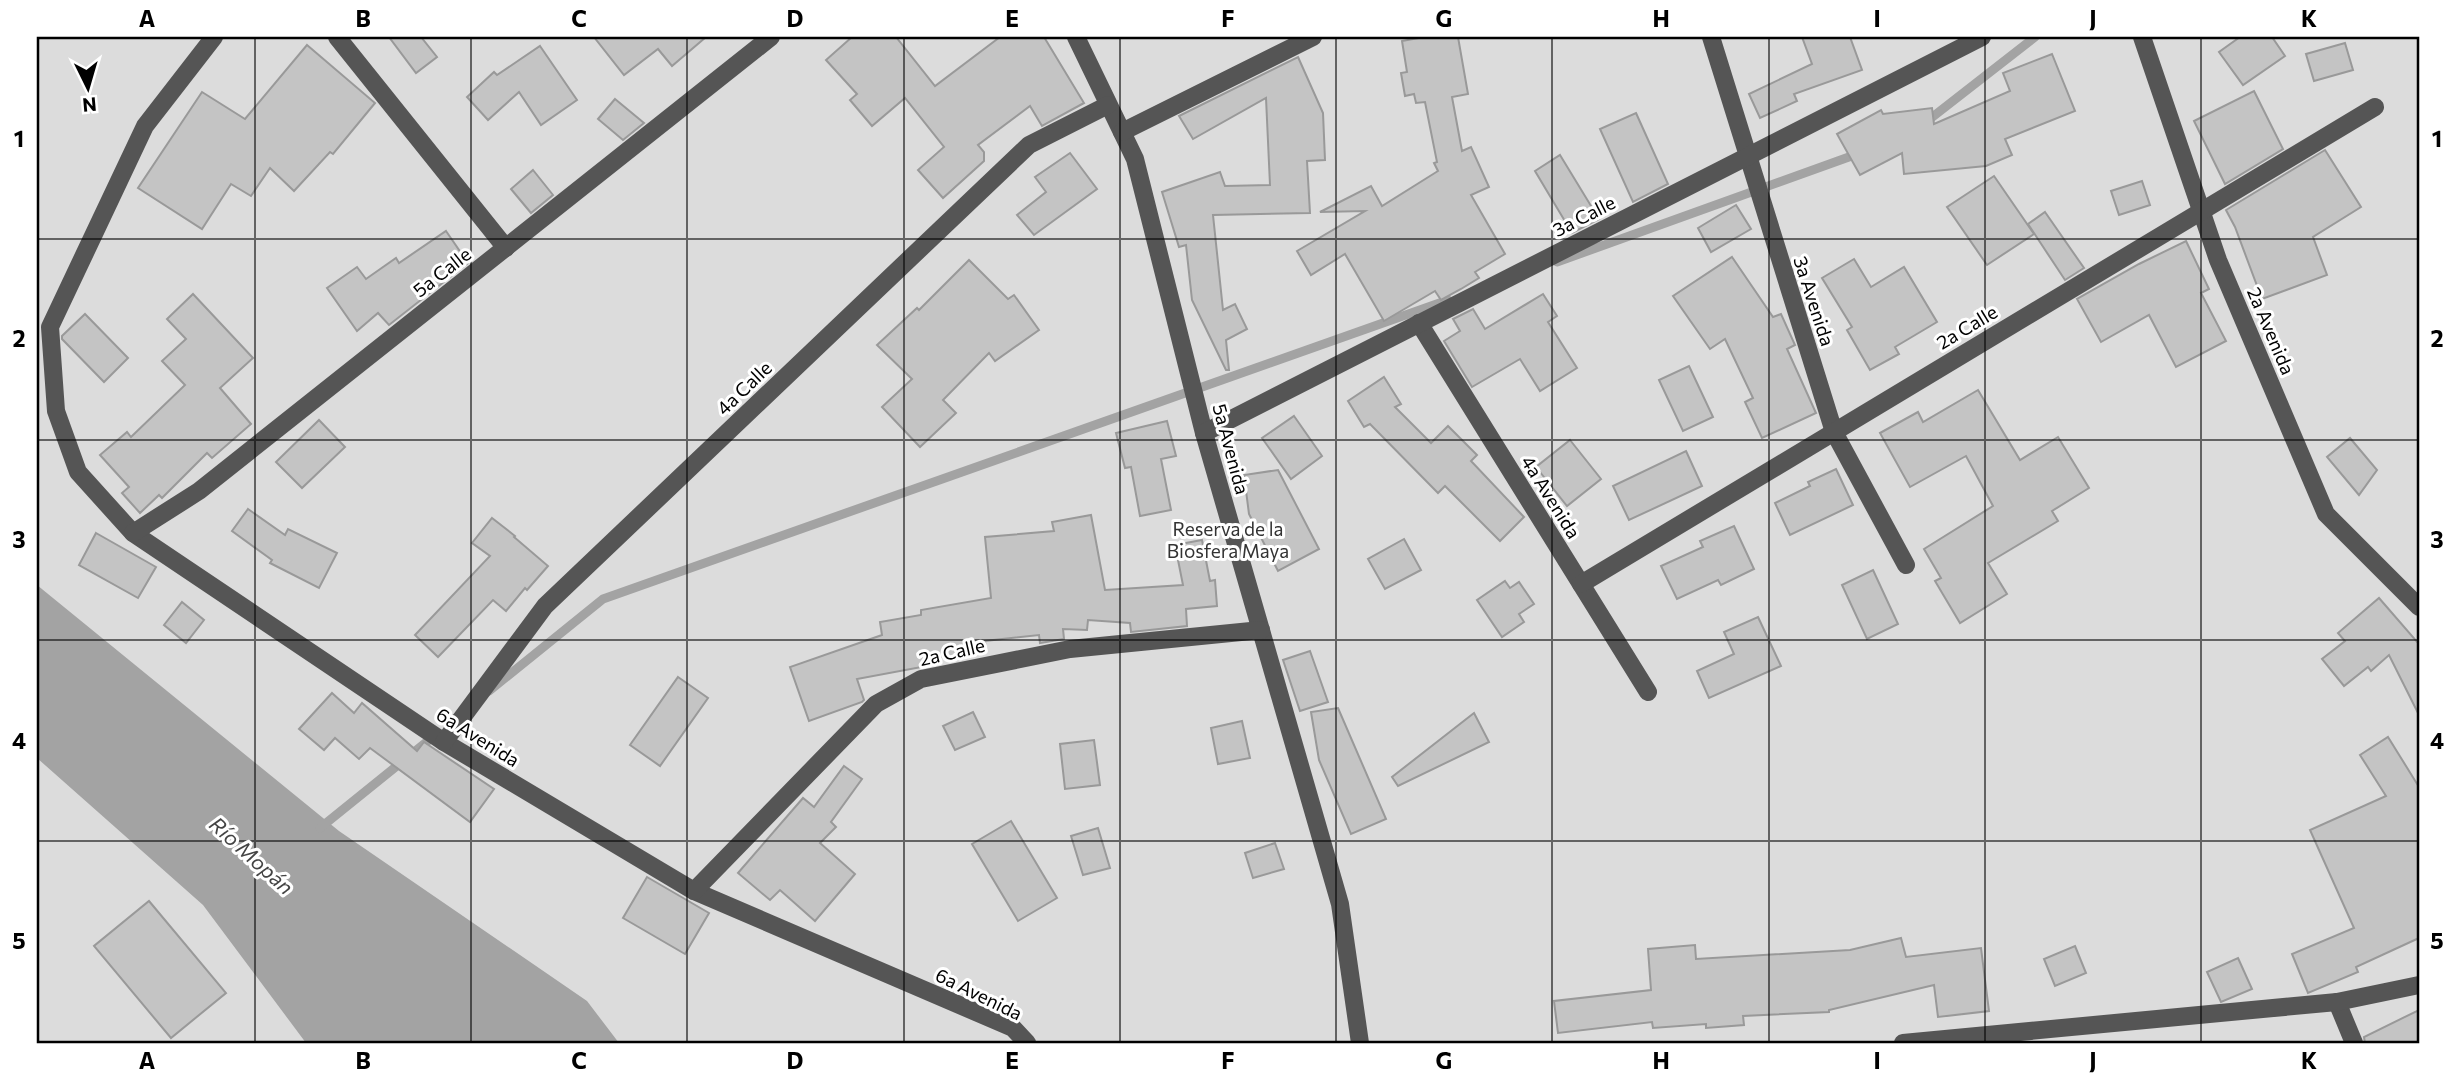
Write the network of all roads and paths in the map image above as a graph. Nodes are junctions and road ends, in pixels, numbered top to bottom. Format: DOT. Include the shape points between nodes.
graph roads {
  1 [pos="214,37"];
  2 [pos="337,37"];
  3 [pos="771,37"];
  4 [pos="1076,37"];
  5 [pos="1313,37"];
  6 [pos="1711,37"];
  7 [pos="1982,37"];
  8 [pos="2142,37"];
  9 [pos="1108,104"];
  10 [pos="2375,107"];
  11 [pos="1122,132"];
  12 [pos="1746,156"];
  13 [pos="2202,210"];
  14 [pos="506,248"];
  15 [pos="1419,323"];
  16 [pos="1834,432"];
  17 [pos="1204,433"];
  18 [pos="133,533"];
  19 [pos="1906,565"];
  20 [pos="1581,584"];
  21 [pos="2419,607"];
  22 [pos="1261,630"];
  23 [pos="1648,692"];
  24 [pos="444,742"];
  25 [pos="694,891"];
  26 [pos="2419,985"];
  27 [pos="2337,1002"];
  28 [pos="1027,1043"];
  29 [pos="1360,1043"];
  30 [pos="1903,1043"];
  31 [pos="2354,1043"];
  1 -- 18 [label="street, 6a Avenida" via="145,126 50,327 56,411 78,472"];
  2 -- 14 [label="street"];
  3 -- 14 [label="street, 5a Calle"];
  4 -- 9 [label="street, 5a Avenida"];
  5 -- 11 [label="street"];
  6 -- 12 [label="street, 3a Avenida"];
  7 -- 12 [label="street, 3a Calle"];
  8 -- 13 [label="street, 2a Avenida"];
  9 -- 11 [label="street, 5a Avenida"];
  9 -- 24 [label="street, 4a Calle" via="1029,145 555,596"];
  10 -- 13 [label="street, 2a Calle"];
  11 -- 17 [label="street, 5a Avenida" via="1135,159"];
  12 -- 15 [label="street, 3a Calle"];
  12 -- 16 [label="street, 3a Avenida"];
  13 -- 16 [label="street, 2a Calle"];
  13 -- 21 [label="street, 2a Avenida" via="2218,260 2326,514"];
  14 -- 18 [label="street, 5a Calle" via="199,491"];
  15 -- 17 [label="street, 3a Calle"];
  15 -- 20 [label="street, 4a Avenida"];
  16 -- 19 [label="street, 3a Avenida"];
  16 -- 20 [label="street, 2a Calle"];
  17 -- 22 [label="street, 5a Avenida"];
  18 -- 24 [label="street, 6a Avenida"];
  20 -- 23 [label="street, 4a Avenida"];
  22 -- 25 [label="street, 2a Calle" via="1070,649 921,679 876,704"];
  22 -- 29 [label="street, 5a Avenida" via="1340,904"];
  24 -- 25 [label="street, 6a Avenida"];
  25 -- 28 [label="street, 6a Avenida" via="1013,1028"];
  26 -- 27 [label="street"];
  27 -- 30 [label="street"];
  27 -- 31 [label="street"];
}
